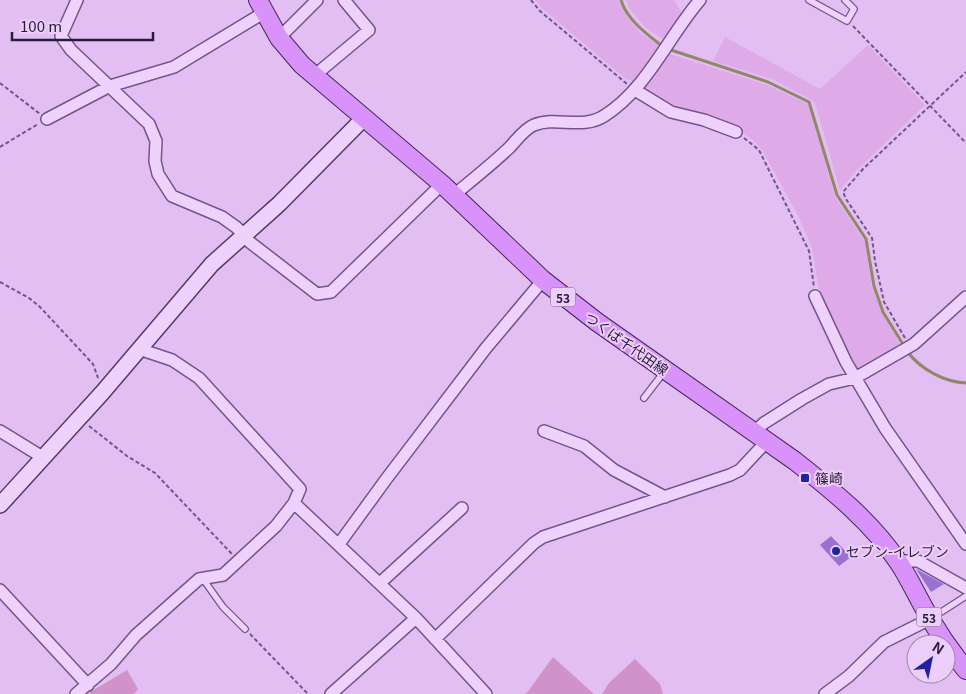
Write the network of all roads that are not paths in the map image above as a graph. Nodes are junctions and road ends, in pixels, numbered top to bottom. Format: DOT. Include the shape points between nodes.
graph roads {
  1 [pos="77,0"];
  2 [pos="317,0"];
  3 [pos="344,0"];
  4 [pos="700,0"];
  5 [pos="809,0"];
  6 [pos="845,0"];
  7 [pos="261,6"];
  8 [pos="279,38"];
  9 [pos="314,76"];
  10 [pos="110,86"];
  11 [pos="635,90"];
  12 [pos="364,118"];
  13 [pos="48,119"];
  14 [pos="736,132"];
  15 [pos="448,190"];
  16 [pos="245,236"];
  17 [pos="543,280"];
  18 [pos="815,296"];
  19 [pos="966,296"];
  20 [pos="139,349"];
  21 [pos="666,370"];
  22 [pos="855,378"];
  23 [pos="644,398"];
  24 [pos="0,431"];
  25 [pos="544,431"];
  26 [pos="761,436"];
  27 [pos="44,458"];
  28 [pos="665,496"];
  29 [pos="294,503"];
  30 [pos="0,505"];
  31 [pos="462,508"];
  32 [pos="339,544"];
  33 [pos="966,544"];
  34 [pos="898,561"];
  35 [pos="203,579"];
  36 [pos="380,584"];
  37 [pos="966,588"];
  38 [pos="0,590"];
  39 [pos="966,596"];
  40 [pos="416,618"];
  41 [pos="930,619"];
  42 [pos="245,629"];
  43 [pos="435,639"];
  44 [pos="966,670"];
  45 [pos="88,685"];
  46 [pos="76,694"];
  47 [pos="331,694"];
  48 [pos="486,694"];
  49 [pos="825,694"];
  1 -- 10 [label="street" via="61,36 71,50"];
  2 -- 8 [label="street"];
  3 -- 9 [label="street" via="369,30"];
  4 -- 11 [label="street"];
  5 -- 6 [label="lane" via="847,21 854,9"];
  7 -- 8 [label="main road, つくば千代田線 / 53"];
  7 -- 10 [label="street" via="174,67"];
  8 -- 9 [label="main road, つくば千代田線 / 53"];
  9 -- 12 [label="main road, つくば千代田線 / 53"];
  10 -- 13 [label="street"];
  10 -- 16 [label="street" via="149,124 156,141 158,174 172,196 222,217"];
  11 -- 14 [label="street" via="671,112"];
  11 -- 15 [label="street" via="604,116 588,123 542,122 531,126 509,148"];
  12 -- 15 [label="main road, つくば千代田線 / 53"];
  12 -- 16 [label="street"];
  15 -- 16 [label="street" via="331,292 318,294"];
  15 -- 17 [label="main road, つくば千代田線 / 53"];
  16 -- 20 [label="street" via="212,264"];
  17 -- 21 [label="main road, つくば千代田線 / 53"];
  17 -- 32 [label="street" via="486,348"];
  18 -- 22 [label="street"];
  19 -- 22 [label="street" via="910,347"];
  20 -- 27 [label="street"];
  20 -- 29 [label="street" via="172,360 198,378 300,489"];
  21 -- 23 [label="lane"];
  21 -- 26 [label="main road, つくば千代田線 / 53"];
  22 -- 26 [label="street" via="815,391 764,423"];
  22 -- 33 [label="street" via="885,428"];
  24 -- 27 [label="street"];
  25 -- 28 [label="street" via="584,446 614,470"];
  26 -- 28 [label="street" via="740,470"];
  26 -- 34 [label="main road, つくば千代田線 / 53" via="854,510"];
  27 -- 30 [label="street"];
  28 -- 43 [label="street" via="534,543"];
  29 -- 32 [label="street"];
  29 -- 35 [label="street" via="276,526 222,575"];
  31 -- 36 [label="street"];
  32 -- 36 [label="street"];
  34 -- 37 [label="street" via="918,561"];
  34 -- 41 [label="main road, つくば千代田線 / 53"];
  35 -- 42 [label="lane" via="223,607"];
  35 -- 45 [label="street" via="136,635"];
  36 -- 40 [label="street"];
  38 -- 45 [label="street"];
  39 -- 41 [label="lane"];
  40 -- 43 [label="street"];
  40 -- 47 [label="street"];
  41 -- 44 [label="main road, つくば千代田線 / 53"];
  41 -- 49 [label="street" via="884,642"];
  43 -- 48 [label="street"];
  45 -- 46 [label="street"];
}
